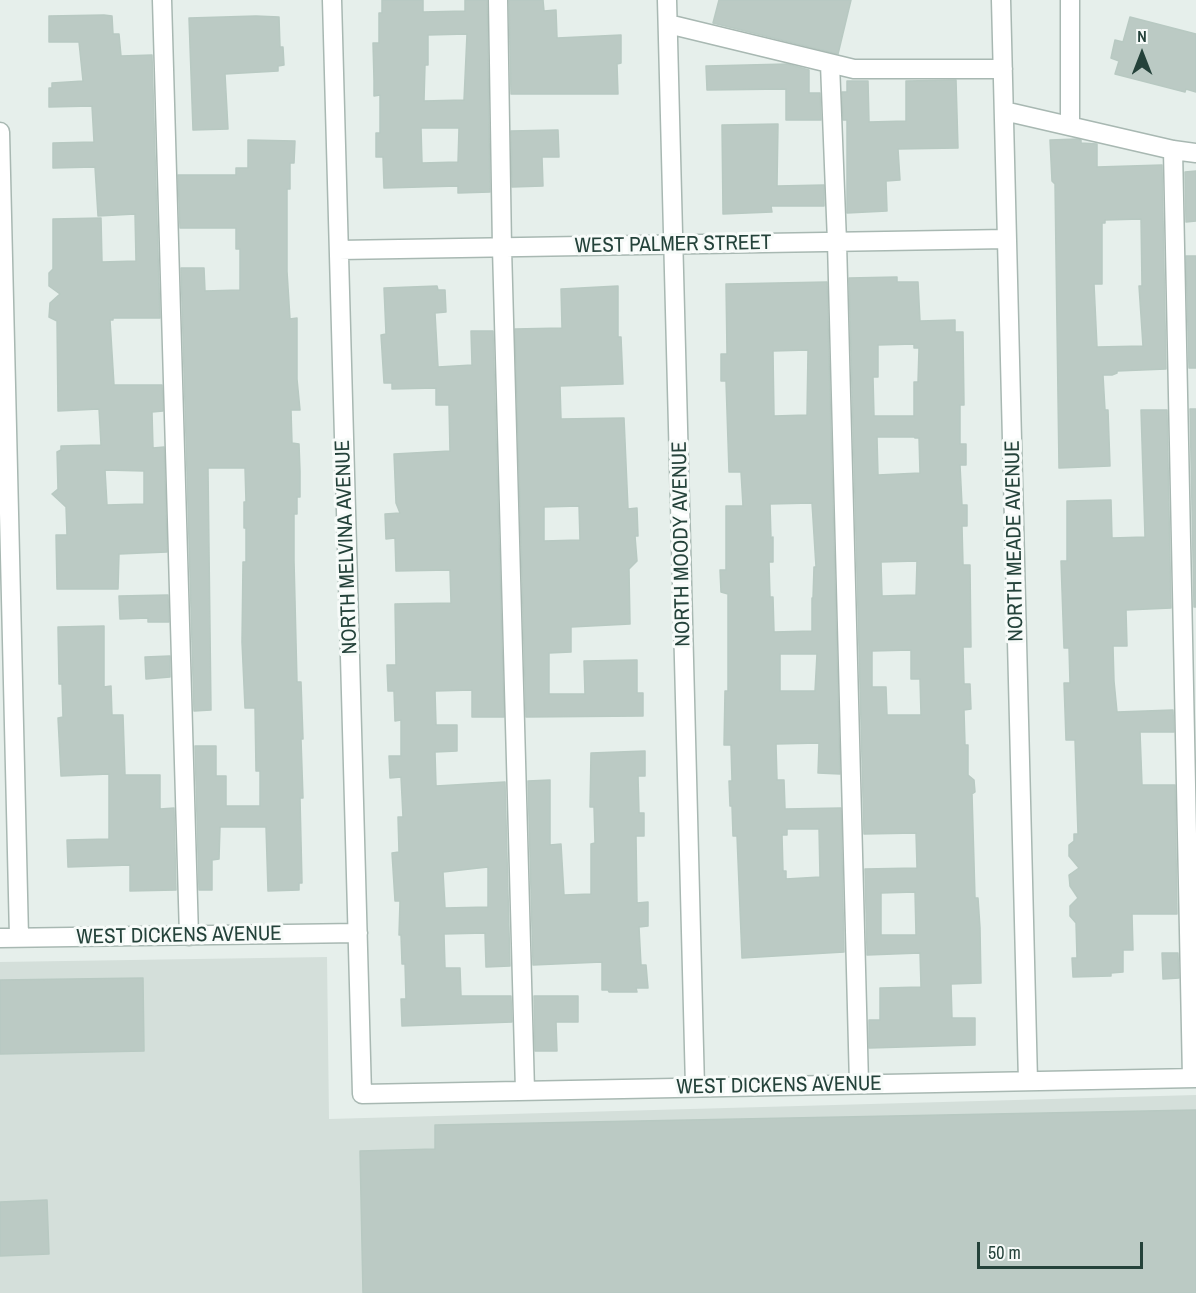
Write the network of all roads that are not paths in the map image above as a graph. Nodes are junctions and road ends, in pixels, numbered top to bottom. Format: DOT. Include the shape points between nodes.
graph roads {
  1 [pos="162,0"];
  2 [pos="332,0"];
  3 [pos="498,0"];
  4 [pos="668,0"];
  5 [pos="1001,0"];
  6 [pos="1070,0"];
  7 [pos="668,24"];
  8 [pos="830,64"];
  9 [pos="1003,69"];
  10 [pos="1004,111"];
  11 [pos="1070,126"];
  12 [pos="0,132"];
  13 [pos="1173,150"];
  14 [pos="1196,153"];
  15 [pos="1007,239"];
  16 [pos="837,242"];
  17 [pos="674,245"];
  18 [pos="502,248"];
  19 [pos="339,250"];
  20 [pos="358,933"];
  21 [pos="189,936"];
  22 [pos="0,938"];
  23 [pos="19,938"];
  24 [pos="1194,1078"];
  25 [pos="1028,1082"];
  26 [pos="859,1084"];
  27 [pos="695,1087"];
  28 [pos="525,1091"];
  29 [pos="362,1094"];
  1 -- 21 [label="street"];
  2 -- 19 [label="street, NORTH MELVINA AVENUE"];
  3 -- 18 [label="street"];
  4 -- 7 [label="street, NORTH MOODY AVENUE"];
  5 -- 9 [label="street, NORTH MEADE AVENUE"];
  6 -- 11 [label="street"];
  7 -- 8 [label="street"];
  7 -- 17 [label="street, NORTH MOODY AVENUE"];
  8 -- 9 [label="street" via="854,69"];
  8 -- 16 [label="street"];
  9 -- 10 [label="street, NORTH MEADE AVENUE"];
  10 -- 11 [label="street"];
  10 -- 15 [label="street, NORTH MEADE AVENUE"];
  11 -- 13 [label="street"];
  12 -- 23 [label="street"];
  13 -- 14 [label="street"];
  13 -- 24 [label="street"];
  15 -- 16 [label="street, WEST PALMER STREET"];
  15 -- 25 [label="street, NORTH MEADE AVENUE"];
  16 -- 17 [label="street, WEST PALMER STREET"];
  16 -- 26 [label="street"];
  17 -- 18 [label="street, WEST PALMER STREET"];
  17 -- 27 [label="street, NORTH MOODY AVENUE"];
  18 -- 19 [label="street, WEST PALMER STREET"];
  18 -- 28 [label="street"];
  19 -- 20 [label="street, NORTH MELVINA AVENUE"];
  20 -- 21 [label="street, WEST DICKENS AVENUE"];
  20 -- 29 [label="street, NORTH MELVINA AVENUE"];
  21 -- 23 [label="street, WEST DICKENS AVENUE"];
  22 -- 23 [label="street, WEST DICKENS AVENUE"];
  24 -- 25 [label="street, WEST DICKENS AVENUE"];
  25 -- 26 [label="street, WEST DICKENS AVENUE"];
  26 -- 27 [label="street, WEST DICKENS AVENUE"];
  27 -- 28 [label="street, WEST DICKENS AVENUE"];
  28 -- 29 [label="street, WEST DICKENS AVENUE"];
}
